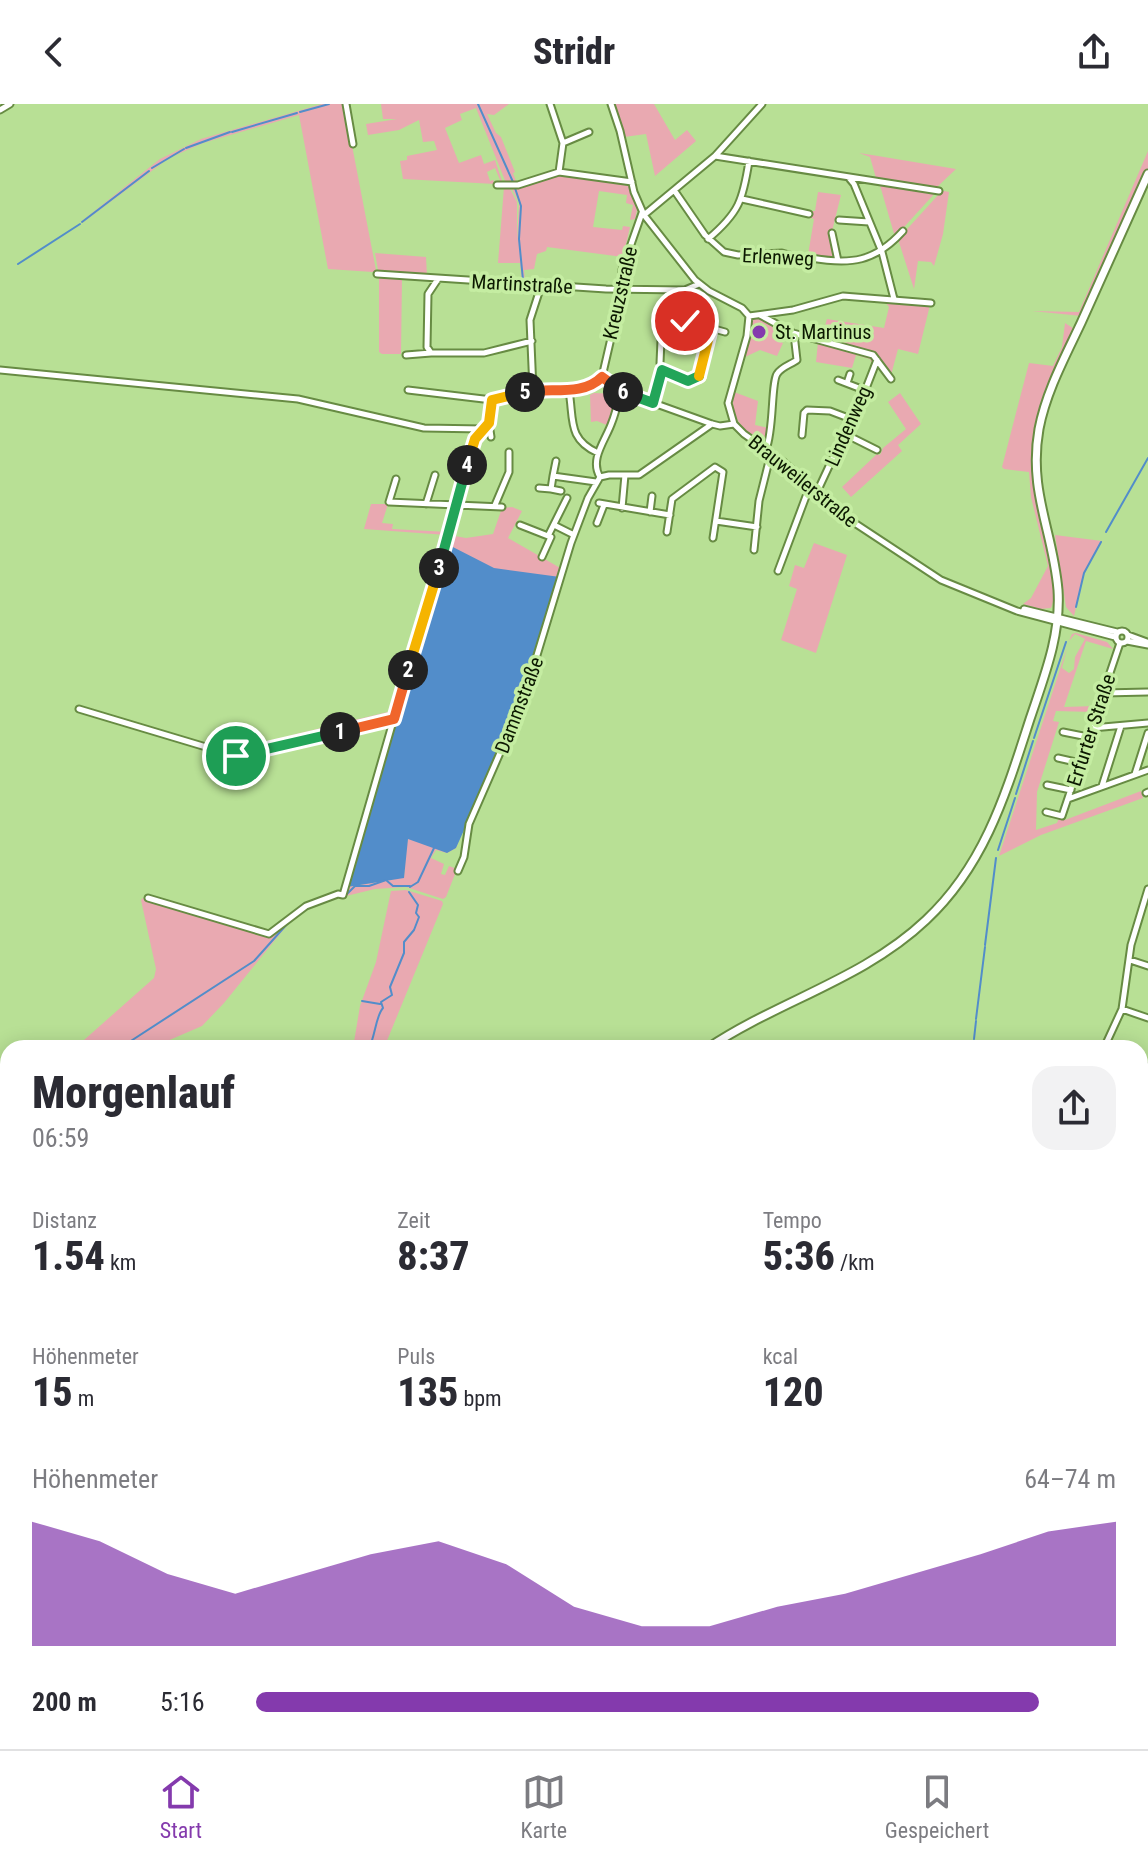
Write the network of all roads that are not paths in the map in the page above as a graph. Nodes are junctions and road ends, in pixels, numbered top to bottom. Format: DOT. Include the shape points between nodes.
graph roads {
  1 [pos="10,104"];
  2 [pos="346,104"];
  3 [pos="550,104"];
  4 [pos="611,104"];
  5 [pos="762,104"];
  6 [pos="0,110"];
  7 [pos="589,132"];
  8 [pos="563,143"];
  9 [pos="353,144"];
  10 [pos="715,156"];
  11 [pos="749,161"];
  12 [pos="559,172"];
  13 [pos="1148,174"];
  14 [pos="848,177"];
  15 [pos="632,182"];
  16 [pos="497,185"];
  17 [pos="674,190"];
  18 [pos="939,191"];
  19 [pos="742,199"];
  20 [pos="643,214"];
  21 [pos="809,214"];
  22 [pos="839,220"];
  23 [pos="869,222"];
  24 [pos="903,231"];
  25 [pos="832,233"];
  26 [pos="708,239"];
  27 [pos="882,252"];
  28 [pos="838,261"];
  29 [pos="377,274"];
  30 [pos="437,279"];
  31 [pos="699,284"];
  32 [pos="541,286"];
  33 [pos="619,288"];
  34 [pos="894,300"];
  35 [pos="931,303"];
  36 [pos="759,315"];
  37 [pos="749,316"];
  38 [pos="662,317"];
  39 [pos="685,321"];
  40 [pos="710,329"];
  41 [pos="725,332"];
  42 [pos="793,333"];
  43 [pos="532,341"];
  44 [pos="432,354"];
  45 [pos="406,355"];
  46 [pos="877,360"];
  47 [pos="0,370"];
  48 [pos="662,370"];
  49 [pos="850,374"];
  50 [pos="602,377"];
  51 [pos="891,379"];
  52 [pos="838,380"];
  53 [pos="847,383"];
  54 [pos="408,390"];
  55 [pos="533,390"];
  56 [pos="864,390"];
  57 [pos="569,391"];
  58 [pos="621,391"];
  59 [pos="492,400"];
  60 [pos="653,403"];
  61 [pos="851,419"];
  62 [pos="712,424"];
  63 [pos="734,424"];
  64 [pos="486,426"];
  65 [pos="845,434"];
  66 [pos="802,435"];
  67 [pos="491,437"];
  68 [pos="877,450"];
  69 [pos="769,451"];
  70 [pos="509,452"];
  71 [pos="598,453"];
  72 [pos="556,461"];
  73 [pos="435,475"];
  74 [pos="625,475"];
  75 [pos="553,476"];
  76 [pos="396,479"];
  77 [pos="598,479"];
  78 [pos="539,488"];
  79 [pos="551,489"];
  80 [pos="815,489"];
  81 [pos="561,491"];
  82 [pos="652,496"];
  83 [pos="567,498"];
  84 [pos="426,504"];
  85 [pos="457,505"];
  86 [pos="494,506"];
  87 [pos="502,507"];
  88 [pos="622,508"];
  89 [pos="650,512"];
  90 [pos="670,515"];
  91 [pos="716,521"];
  92 [pos="597,523"];
  93 [pos="520,525"];
  94 [pos="554,525"];
  95 [pos="754,527"];
  96 [pos="667,532"];
  97 [pos="574,535"];
  98 [pos="548,536"];
  99 [pos="713,538"];
  100 [pos="754,550"];
  101 [pos="542,557"];
  102 [pos="778,571"];
  103 [pos="1057,590"];
  104 [pos="1058,600"];
  105 [pos="1008,607"];
  106 [pos="1043,613"];
  107 [pos="1057,619"];
  108 [pos="1074,621"];
  109 [pos="1116,634"];
  110 [pos="1125,640"];
  111 [pos="1148,644"];
  112 [pos="1148,692"];
  113 [pos="1103,693"];
  114 [pos="79,709"];
  115 [pos="394,719"];
  116 [pos="1148,723"];
  117 [pos="1121,726"];
  118 [pos="1092,728"];
  119 [pos="1063,732"];
  120 [pos="1148,733"];
  121 [pos="1089,737"];
  122 [pos="1058,758"];
  123 [pos="1080,763"];
  124 [pos="1148,770"];
  125 [pos="1135,775"];
  126 [pos="1047,785"];
  127 [pos="1102,787"];
  128 [pos="1071,790"];
  129 [pos="1068,799"];
  130 [pos="1046,812"];
  131 [pos="458,871"];
  132 [pos="1148,889"];
  133 [pos="148,898"];
  134 [pos="1145,907"];
  135 [pos="1130,960"];
  136 [pos="1148,966"];
  137 [pos="1122,1009"];
  138 [pos="1148,1018"];
  139 [pos="720,1040"];
  140 [pos="1108,1040"];
  1 -- 6 [label="street"];
  2 -- 9 [label="street"];
  3 -- 8 [label="street"];
  4 -- 15 [label="street"];
  5 -- 10 [label="street"];
  7 -- 8 [label="street"];
  8 -- 12 [label="street"];
  10 -- 11 [label="street"];
  10 -- 17 [label="street"];
  11 -- 14 [label="street"];
  11 -- 19 [label="street"];
  12 -- 15 [label="street"];
  12 -- 16 [label="street"];
  13 -- 103 [label="main road" via="1042,413 1035,479"];
  14 -- 18 [label="street"];
  14 -- 23 [label="street"];
  15 -- 20 [label="street"];
  17 -- 20 [label="street"];
  17 -- 26 [label="street"];
  19 -- 21 [label="street"];
  19 -- 26 [label="street" via="731,219"];
  20 -- 31 [label="street"];
  20 -- 33 [label="street, Kreuzstraße"];
  22 -- 23 [label="street"];
  23 -- 27 [label="street"];
  24 -- 27 [label="street"];
  25 -- 28 [label="street"];
  26 -- 28 [label="street, Erlenweg" via="735,255 782,253"];
  27 -- 28 [label="street, Erlenweg"];
  27 -- 34 [label="street"];
  29 -- 30 [label="street, Martinstraße"];
  30 -- 32 [label="street, Martinstraße"];
  30 -- 44 [label="street" via="427,296 427,347"];
  31 -- 33 [label="street, Martinstraße" via="685,290"];
  31 -- 37 [label="street"];
  32 -- 33 [label="street, Martinstraße"];
  32 -- 43 [label="street" via="530,315"];
  33 -- 50 [label="street, Kreuzstraße"];
  34 -- 35 [label="street"];
  34 -- 36 [label="street" via="843,296"];
  36 -- 37 [label="street"];
  36 -- 42 [label="street"];
  37 -- 63 [label="street, Brauweilerstraße" via="728,403"];
  38 -- 48 [label="street"];
  39 -- 40 [label="street"];
  40 -- 41 [label="street"];
  40 -- 48 [label="street" via="697,379 688,381"];
  42 -- 46 [label="street"];
  42 -- 69 [label="street" via="798,358 775,377"];
  43 -- 44 [label="street" via="484,353"];
  43 -- 55 [label="street"];
  44 -- 45 [label="street"];
  46 -- 51 [label="street"];
  46 -- 56 [label="street, Lindenweg"];
  47 -- 64 [label="street" via="298,399 424,428"];
  48 -- 60 [label="street"];
  49 -- 53 [label="street"];
  50 -- 57 [label="street"];
  50 -- 58 [label="street"];
  52 -- 53 [label="street"];
  53 -- 56 [label="street"];
  54 -- 59 [label="street"];
  55 -- 57 [label="street"];
  55 -- 59 [label="street"];
  56 -- 61 [label="street, Lindenweg"];
  57 -- 71 [label="street" via="578,440"];
  58 -- 60 [label="street"];
  58 -- 71 [label="street, Dammstraße"];
  59 -- 64 [label="street"];
  60 -- 62 [label="street"];
  61 -- 65 [label="street, Lindenweg"];
  61 -- 66 [label="street" via="812,409 804,413"];
  62 -- 63 [label="street"];
  62 -- 74 [label="street" via="639,475"];
  63 -- 69 [label="street, Brauweilerstraße"];
  64 -- 67 [label="street"];
  64 -- 85 [label="street" via="475,439"];
  65 -- 68 [label="street"];
  65 -- 80 [label="street, Lindenweg"];
  69 -- 80 [label="street, Brauweilerstraße"];
  69 -- 95 [label="street"];
  70 -- 86 [label="street" via="509,472"];
  71 -- 77 [label="street, Dammstraße"];
  72 -- 75 [label="street"];
  73 -- 84 [label="street"];
  74 -- 77 [label="street"];
  74 -- 88 [label="street"];
  75 -- 77 [label="street"];
  75 -- 79 [label="street"];
  76 -- 84 [label="street" via="389,502"];
  77 -- 97 [label="street, Dammstraße"];
  78 -- 79 [label="street"];
  79 -- 81 [label="street"];
  80 -- 102 [label="street, Lindenweg" via="808,491"];
  80 -- 105 [label="street, Brauweilerstraße" via="847,518 941,580"];
  82 -- 89 [label="street"];
  83 -- 94 [label="street"];
  84 -- 85 [label="street"];
  85 -- 86 [label="street"];
  85 -- 115 [label="street"];
  86 -- 87 [label="street"];
  88 -- 89 [label="street"];
  88 -- 92 [label="street" via="602,504"];
  89 -- 90 [label="street"];
  90 -- 91 [label="street" via="672,499 715,467 723,472"];
  90 -- 96 [label="street"];
  91 -- 95 [label="street"];
  91 -- 99 [label="street"];
  93 -- 98 [label="street"];
  94 -- 97 [label="street"];
  94 -- 98 [label="street"];
  95 -- 100 [label="street"];
  97 -- 131 [label="street, Dammstraße" via="526,694 469,824"];
  98 -- 101 [label="street"];
  103 -- 104 [label="main road"];
  103 -- 106 [label="street" via="1054,605"];
  104 -- 107 [label="main road"];
  104 -- 108 [label="street"];
  105 -- 106 [label="street, Brauweilerstraße"];
  105 -- 107 [label="street, Brauweilerstraße"];
  106 -- 107 [label="street, Brauweilerstraße"];
  107 -- 108 [label="street, Brauweilerstraße"];
  107 -- 109 [label="street, Brauweilerstraße"];
  107 -- 139 [label="main road" via="1049,661 996,819 955,889 890,949"];
  108 -- 109 [label="street, Brauweilerstraße"];
  109 -- 110 [label="street"];
  109 -- 110 [label="street" via="1124,631"];
  110 -- 111 [label="street"];
  110 -- 113 [label="street, Erfurter Straße"];
  112 -- 113 [label="street"];
  113 -- 118 [label="street, Erfurter Straße"];
  114 -- 115 [label="street" via="236,756"];
  115 -- 133 [label="street" via="344,892 306,906 269,934"];
  116 -- 117 [label="street"];
  117 -- 118 [label="street"];
  117 -- 127 [label="street"];
  118 -- 121 [label="street, Erfurter Straße"];
  119 -- 121 [label="street"];
  120 -- 125 [label="street"];
  121 -- 123 [label="street, Erfurter Straße"];
  122 -- 123 [label="street"];
  123 -- 128 [label="street, Erfurter Straße"];
  124 -- 125 [label="street"];
  125 -- 127 [label="street"];
  126 -- 128 [label="street"];
  127 -- 129 [label="street"];
  128 -- 129 [label="street, Erfurter Straße"];
  129 -- 130 [label="street, Erfurter Straße" via="1062,816"];
  132 -- 134 [label="street"];
  134 -- 135 [label="street"];
  135 -- 136 [label="street"];
  135 -- 137 [label="street"];
  137 -- 138 [label="street"];
  137 -- 140 [label="street"];
}
